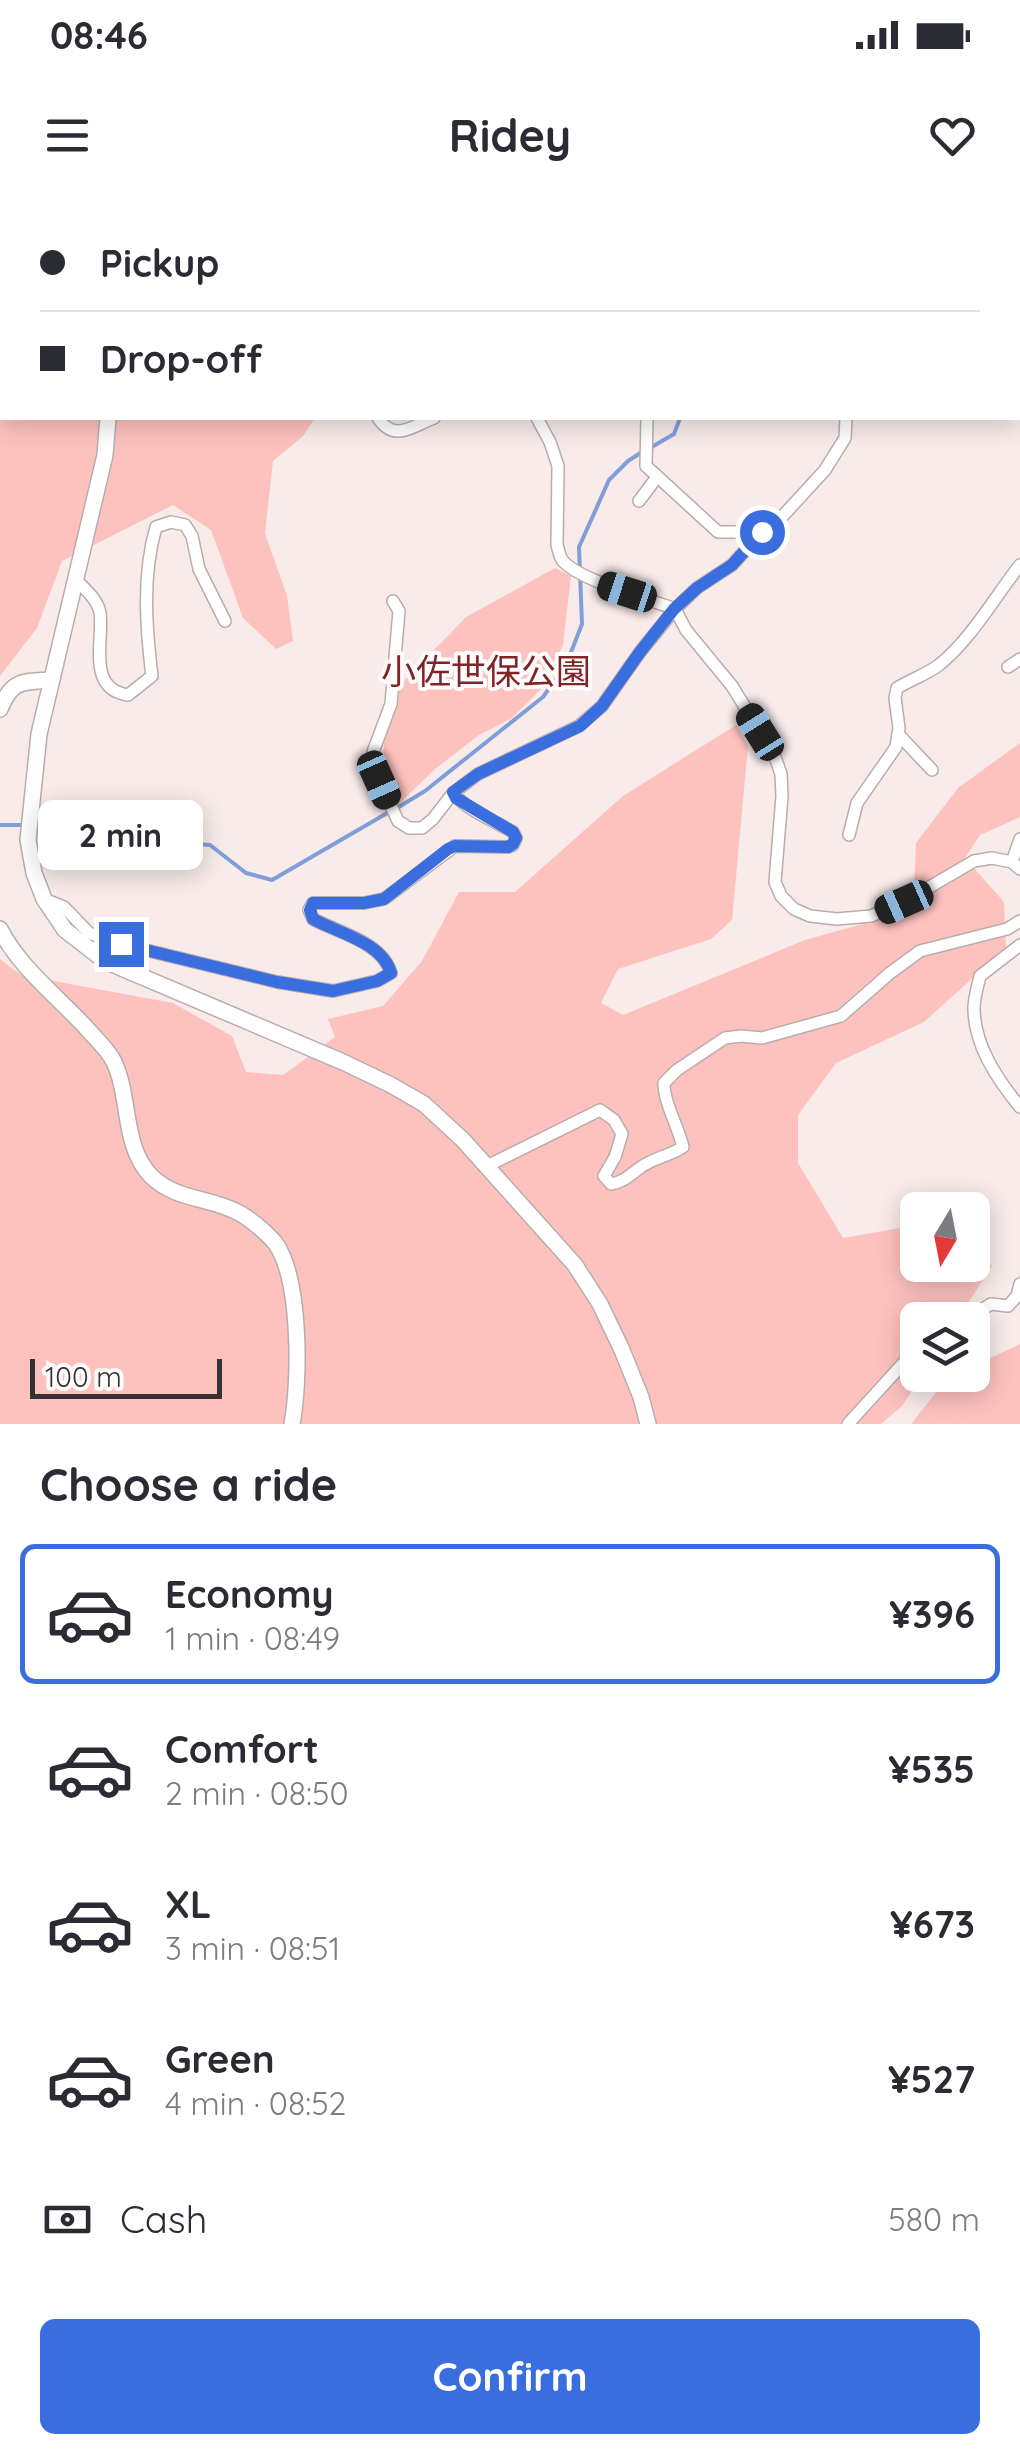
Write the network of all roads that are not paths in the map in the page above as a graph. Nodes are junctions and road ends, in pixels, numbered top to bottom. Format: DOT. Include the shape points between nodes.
graph roads {
  1 [pos="108,420"];
  2 [pos="380,420"];
  3 [pos="539,420"];
  4 [pos="647,420"];
  5 [pos="846,420"];
  6 [pos="415,421"];
  7 [pos="657,477"];
  8 [pos="640,501"];
  9 [pos="762,532"];
  10 [pos="1020,565"];
  11 [pos="76,580"];
  12 [pos="393,600"];
  13 [pos="674,609"];
  14 [pos="225,622"];
  15 [pos="1020,659"];
  16 [pos="1008,667"];
  17 [pos="50,680"];
  18 [pos="0,709"];
  19 [pos="898,734"];
  20 [pos="932,770"];
  21 [pos="453,792"];
  22 [pos="849,836"];
  23 [pos="1020,840"];
  24 [pos="1016,866"];
  25 [pos="44,900"];
  26 [pos="1020,921"];
  27 [pos="0,929"];
  28 [pos="1020,945"];
  29 [pos="1020,1107"];
  30 [pos="487,1166"];
  31 [pos="1020,1284"];
  32 [pos="990,1304"];
  33 [pos="900,1367"];
  34 [pos="292,1424"];
  35 [pos="648,1424"];
  36 [pos="848,1424"];
  1 -- 11 [label="street"];
  2 -- 6 [label="street" via="400,432"];
  3 -- 13 [label="street" via="558,466 560,558 602,584"];
  4 -- 7 [label="street" via="646,466"];
  5 -- 9 [label="street" via="845,438 825,470"];
  7 -- 8 [label="street"];
  7 -- 9 [label="street" via="718,532"];
  9 -- 13 [label="street" via="732,565"];
  10 -- 19 [label="street" via="937,667 897,688"];
  11 -- 14 [label="street" via="100,611 98,656 115,693 128,695 152,676 146,624 156,526 185,525"];
  11 -- 17 [label="street"];
  12 -- 21 [label="street" via="399,611 391,704 373,752 379,780 396,818 408,828 434,819"];
  13 -- 21 [label="street" via="580,726"];
  13 -- 24 [label="street" via="774,754 782,796 775,882 794,909 837,919 871,916 974,861 992,858"];
  15 -- 16 [label="street"];
  17 -- 18 [label="street" via="22,682 9,690"];
  17 -- 25 [label="street" via="29,825"];
  19 -- 20 [label="street"];
  19 -- 22 [label="street" via="857,803"];
  21 -- 25 [label="street" via="513,832 513,844 455,846 384,899 313,903 310,910 313,919 380,954 391,973 377,981 333,991 277,982 89,933 64,907"];
  23 -- 24 [label="street"];
  25 -- 30 [label="street" via="65,930 105,961 391,1084 424,1104"];
  26 -- 30 [label="street" via="920,952 840,1016 762,1038 725,1038 676,1070 664,1083 664,1095 682,1147 621,1183 604,1176 622,1134 600,1110"];
  27 -- 34 [label="street" via="113,1060 132,1140 152,1178 188,1198 242,1214 276,1245 286,1270 298,1359"];
  28 -- 29 [label="street" via="980,976 974,1008 981,1046"];
  30 -- 35 [label="street" via="575,1265 600,1304"];
  31 -- 32 [label="street" via="1008,1306"];
  33 -- 36 [label="street"];
}
